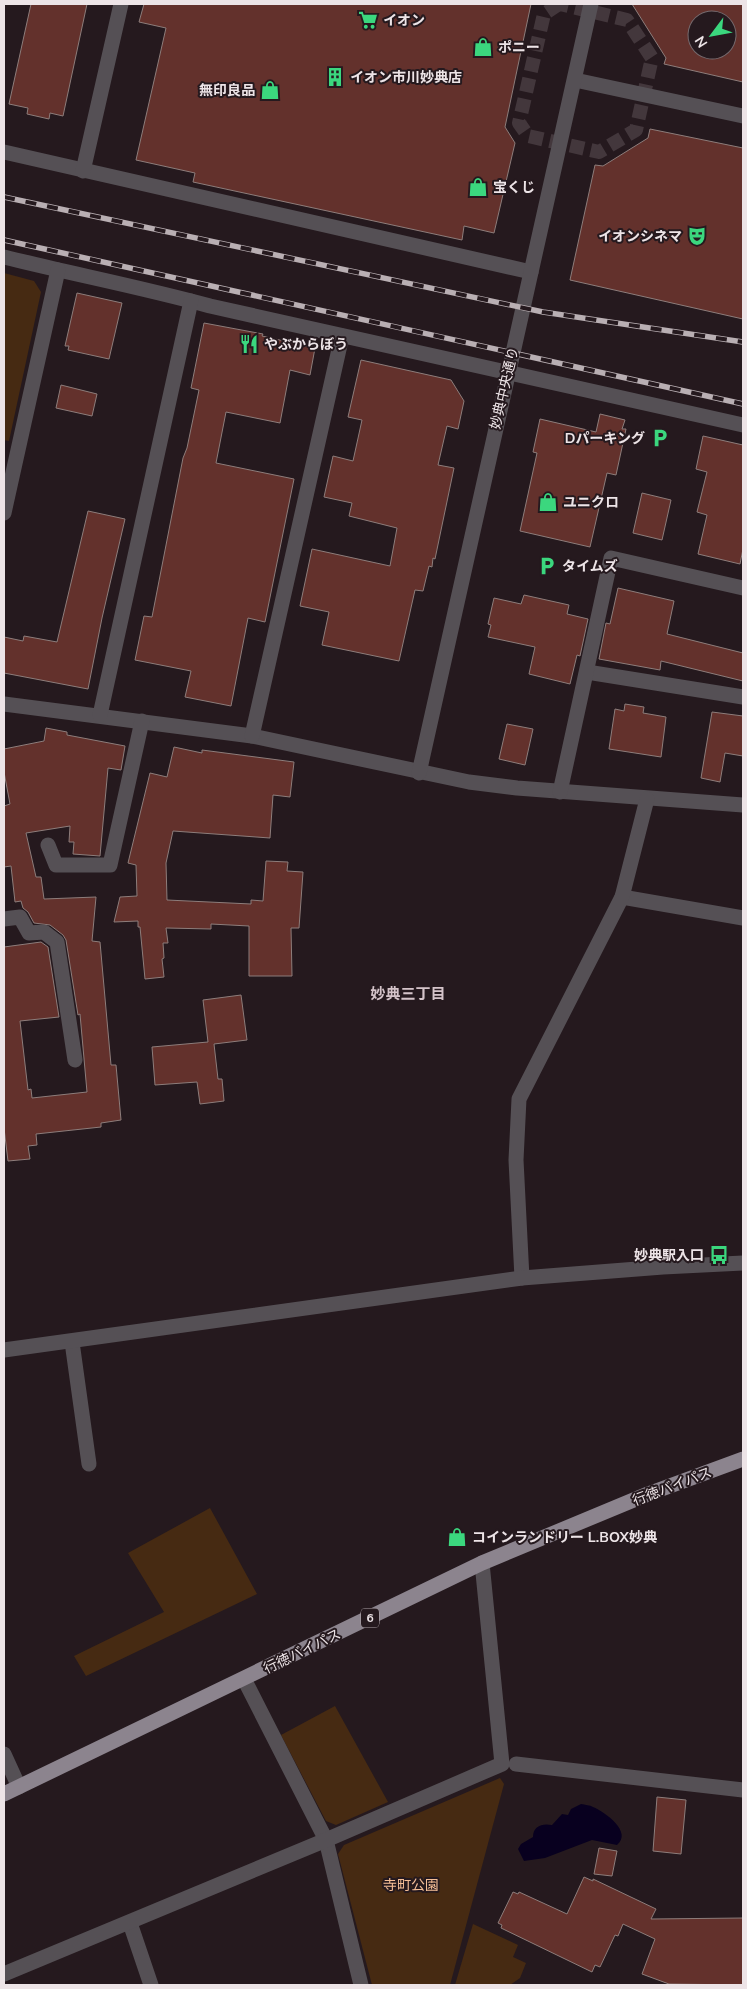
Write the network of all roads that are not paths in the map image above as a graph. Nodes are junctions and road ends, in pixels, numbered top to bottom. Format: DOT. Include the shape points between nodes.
graph roads {
  1 [pos="121,4"];
  2 [pos="591,4"];
  3 [pos="574,80"];
  4 [pos="743,116"];
  5 [pos="4,152"];
  6 [pos="83,171"];
  7 [pos="4,257"];
  8 [pos="58,270"];
  9 [pos="531,272"];
  10 [pos="191,301"];
  11 [pos="342,336"];
  12 [pos="508,372"];
  13 [pos="743,425"];
  14 [pos="4,513"];
  15 [pos="743,588"];
  16 [pos="587,672"];
  17 [pos="743,698"];
  18 [pos="4,704"];
  19 [pos="100,715"];
  20 [pos="142,721"];
  21 [pos="252,736"];
  22 [pos="419,773"];
  23 [pos="560,792"];
  24 [pos="647,799"];
  25 [pos="743,805"];
  26 [pos="48,844"];
  27 [pos="622,897"];
  28 [pos="743,918"];
  29 [pos="4,919"];
  30 [pos="75,1060"];
  31 [pos="743,1263"];
  32 [pos="522,1278"];
  33 [pos="72,1342"];
  34 [pos="4,1350"];
  35 [pos="743,1459"];
  36 [pos="90,1464"];
  37 [pos="482,1563"];
  38 [pos="244,1680"];
  39 [pos="4,1754"];
  40 [pos="516,1764"];
  41 [pos="19,1787"];
  42 [pos="743,1790"];
  43 [pos="4,1794"];
  44 [pos="326,1840"];
  45 [pos="130,1922"];
  46 [pos="4,1974"];
  47 [pos="151,1985"];
  48 [pos="361,1985"];
  1 -- 6 [label="street"];
  2 -- 3 [label="street, 妙典中央通り"];
  3 -- 4 [label="street"];
  3 -- 9 [label="street, 妙典中央通り"];
  5 -- 6 [label="street"];
  6 -- 9 [label="street"];
  7 -- 8 [label="street"];
  8 -- 10 [label="street"];
  8 -- 14 [label="street"];
  9 -- 12 [label="street, 妙典中央通り"];
  10 -- 11 [label="street"];
  10 -- 19 [label="street"];
  11 -- 12 [label="street"];
  11 -- 21 [label="street"];
  12 -- 13 [label="street"];
  12 -- 22 [label="street, 妙典中央通り"];
  15 -- 16 [label="street" via="611,558"];
  16 -- 17 [label="street"];
  16 -- 23 [label="street"];
  18 -- 19 [label="street"];
  19 -- 20 [label="street"];
  20 -- 21 [label="street"];
  20 -- 26 [label="street" via="110,865 56,865"];
  21 -- 22 [label="street"];
  22 -- 23 [label="street"];
  23 -- 24 [label="street"];
  24 -- 25 [label="street"];
  24 -- 27 [label="street"];
  27 -- 28 [label="street"];
  27 -- 32 [label="street" via="520,1099 516,1160"];
  29 -- 30 [label="street" via="20,917 30,933 44,932 58,942"];
  31 -- 32 [label="street"];
  32 -- 33 [label="street"];
  33 -- 34 [label="street"];
  33 -- 36 [label="street"];
  35 -- 37 [label="main road, 行徳バイパス / 6" via="648,1494"];
  37 -- 38 [label="main road, 行徳バイパス / 6"];
  37 -- 44 [label="street" via="502,1764"];
  38 -- 41 [label="main road, 行徳バイパス / 6"];
  38 -- 44 [label="street"];
  39 -- 41 [label="street"];
  40 -- 42 [label="street"];
  41 -- 43 [label="main road, 行徳バイパス / 6"];
  44 -- 45 [label="street"];
  44 -- 48 [label="street"];
  45 -- 46 [label="street"];
  45 -- 47 [label="street"];
}
